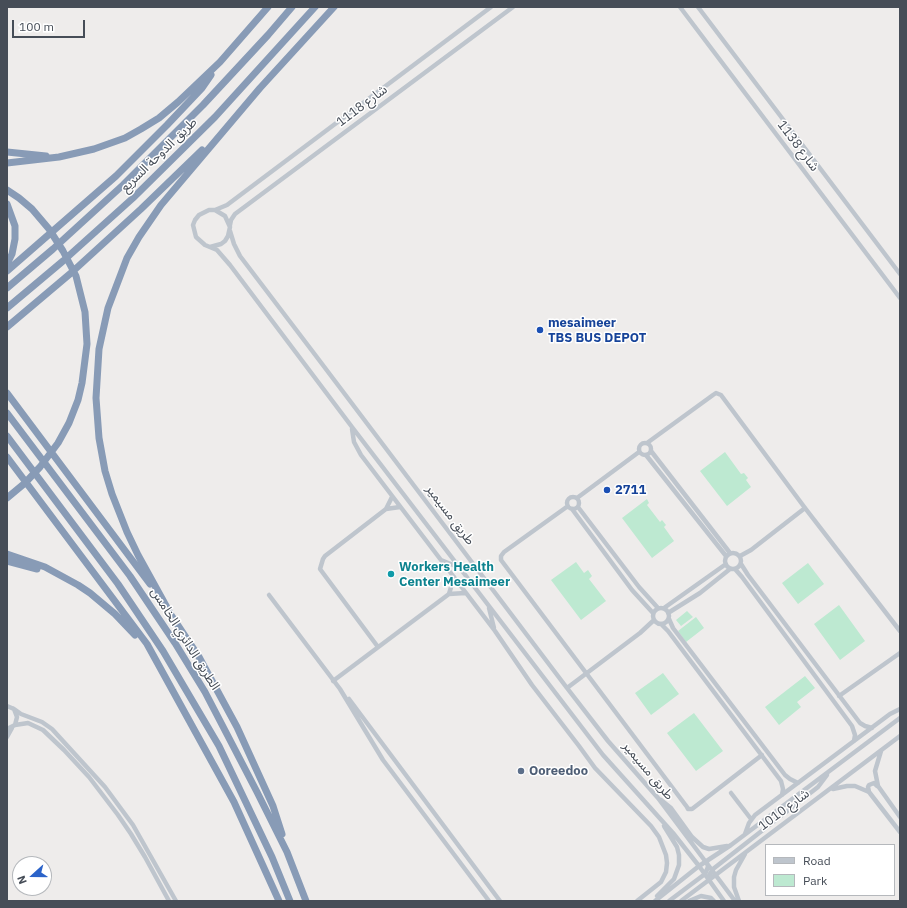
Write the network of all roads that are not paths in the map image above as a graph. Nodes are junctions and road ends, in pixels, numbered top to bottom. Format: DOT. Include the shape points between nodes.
graph roads {
  1 [pos="268,7"];
  2 [pos="292,7"];
  3 [pos="315,7"];
  4 [pos="334,7"];
  5 [pos="491,7"];
  6 [pos="513,7"];
  7 [pos="680,7"];
  8 [pos="698,7"];
  9 [pos="220,62"];
  10 [pos="241,112"];
  11 [pos="7,152"];
  12 [pos="58,157"];
  13 [pos="7,163"];
  14 [pos="7,190"];
  15 [pos="7,204"];
  16 [pos="215,210"];
  17 [pos="230,229"];
  18 [pos="210,246"];
  19 [pos="7,264"];
  20 [pos="7,271"];
  21 [pos="900,274"];
  22 [pos="7,288"];
  23 [pos="900,298"];
  24 [pos="7,308"];
  25 [pos="7,327"];
  26 [pos="7,393"];
  27 [pos="7,413"];
  28 [pos="352,427"];
  29 [pos="7,436"];
  30 [pos="647,443"];
  31 [pos="651,451"];
  32 [pos="639,452"];
  33 [pos="646,456"];
  34 [pos="7,457"];
  35 [pos="392,497"];
  36 [pos="7,498"];
  37 [pos="577,498"];
  38 [pos="568,506"];
  39 [pos="400,507"];
  40 [pos="578,507"];
  41 [pos="805,508"];
  42 [pos="386,509"];
  43 [pos="572,509"];
  44 [pos="7,554"];
  45 [pos="728,555"];
  46 [pos="740,556"];
  47 [pos="440,559"];
  48 [pos="7,561"];
  49 [pos="726,564"];
  50 [pos="741,564"];
  51 [pos="459,568"];
  52 [pos="732,569"];
  53 [pos="454,577"];
  54 [pos="66,578"];
  55 [pos="465,593"];
  56 [pos="449,594"];
  57 [pos="269,595"];
  58 [pos="489,607"];
  59 [pos="658,608"];
  60 [pos="664,608"];
  61 [pos="653,612"];
  62 [pos="170,613"];
  63 [pos="668,613"];
  64 [pos="669,619"];
  65 [pos="654,620"];
  66 [pos="661,624"];
  67 [pos="495,631"];
  68 [pos="900,631"];
  69 [pos="378,647"];
  70 [pos="900,653"];
  71 [pos="586,673"];
  72 [pos="166,679"];
  73 [pos="333,681"];
  74 [pos="567,688"];
  75 [pos="340,689"];
  76 [pos="839,696"];
  77 [pos="7,706"];
  78 [pos="14,709"];
  79 [pos="900,709"];
  80 [pos="900,718"];
  81 [pos="857,720"];
  82 [pos="851,724"];
  83 [pos="14,726"];
  84 [pos="872,728"];
  85 [pos="7,729"];
  86 [pos="900,736"];
  87 [pos="7,737"];
  88 [pos="854,741"];
  89 [pos="881,751"];
  90 [pos="762,754"];
  91 [pos="830,772"];
  92 [pos="785,775"];
  93 [pos="780,779"];
  94 [pos="798,783"];
  95 [pos="878,786"];
  96 [pos="831,789"];
  97 [pos="869,792"];
  98 [pos="731,793"];
  99 [pos="782,795"];
  100 [pos="658,798"];
  101 [pos="659,817"];
  102 [pos="900,817"];
  103 [pos="751,820"];
  104 [pos="900,832"];
  105 [pos="745,834"];
  106 [pos="731,845"];
  107 [pos="287,852"];
  108 [pos="746,853"];
  109 [pos="706,861"];
  110 [pos="699,866"];
  111 [pos="713,869"];
  112 [pos="705,874"];
  113 [pos="716,875"];
  114 [pos="709,880"];
  115 [pos="169,901"];
  116 [pos="176,901"];
  117 [pos="279,901"];
  118 [pos="290,901"];
  119 [pos="306,901"];
  120 [pos="489,901"];
  121 [pos="500,901"];
  122 [pos="637,901"];
  123 [pos="653,901"];
  124 [pos="669,901"];
  125 [pos="681,901"];
  126 [pos="689,901"];
  127 [pos="714,901"];
  128 [pos="724,901"];
  129 [pos="736,901"];
  130 [pos="739,901"];
  1 -- 9 [label="highway"];
  2 -- 22 [label="highway, طريق الدوحة السريع" via="203,105 123,185"];
  3 -- 24 [label="highway, طريق الدوحة السريع" via="215,117 133,198"];
  4 -- 10 [label="highway"];
  5 -- 16 [label="street, شارع 1118" via="232,202"];
  6 -- 17 [label="street, شارع 1118" via="235,214"];
  7 -- 23 [label="street, شارع 1138"];
  8 -- 21 [label="street, شارع 1138"];
  9 -- 12 [label="highway" via="159,118 125,138 94,149"];
  9 -- 20 [label="highway" via="202,88 116,176"];
  10 -- 25 [label="highway" via="141,209"];
  10 -- 62 [label="highway" via="161,205 139,237 108,308 99,349 96,398 105,471 138,555"];
  11 -- 12 [label="highway"];
  12 -- 13 [label="highway"];
  14 -- 36 [label="highway" via="32,209 63,250 76,276 85,312 88,344 78,400 69,424 40,467"];
  15 -- 19 [label="highway" via="15,232 14,248"];
  16 -- 17 [label="street" via="225,216"];
  16 -- 18 [label="street" via="199,215 193,226 193,232 199,242"];
  17 -- 18 [label="street" via="225,241"];
  17 -- 74 [label="street, طريق مسيمير" via="240,256"];
  18 -- 28 [label="street, طريق مسيمير" via="230,265"];
  26 -- 62 [label="highway"];
  27 -- 107 [label="highway, الطريق الدائري الخامس" via="130,576 175,643 227,732"];
  28 -- 35 [label="street" via="358,451"];
  28 -- 51 [label="street, طريق مسيمير"];
  29 -- 118 [label="highway, الطريق الدائري الخامس" via="118,584 164,651 219,746 272,856"];
  30 -- 31 [label="street"];
  30 -- 32 [label="street" via="641,444"];
  30 -- 41 [label="street" via="716,393 721,395"];
  31 -- 33 [label="street"];
  31 -- 45 [label="street"];
  32 -- 33 [label="street"];
  32 -- 37 [label="street"];
  33 -- 45 [label="street"];
  34 -- 72 [label="highway" via="147,644"];
  35 -- 39 [label="street"];
  35 -- 42 [label="street"];
  37 -- 38 [label="street" via="569,498"];
  37 -- 40 [label="street"];
  38 -- 43 [label="street"];
  38 -- 71 [label="street" via="504,552 500,560"];
  39 -- 42 [label="street"];
  39 -- 47 [label="street"];
  40 -- 43 [label="street"];
  40 -- 59 [label="street"];
  41 -- 46 [label="street"];
  41 -- 68 [label="street"];
  42 -- 69 [label="street" via="325,556 320,569"];
  43 -- 61 [label="street" via="632,590"];
  44 -- 54 [label="highway" via="45,567"];
  45 -- 46 [label="street"];
  45 -- 49 [label="street"];
  46 -- 50 [label="street"];
  47 -- 51 [label="street"];
  47 -- 53 [label="street"];
  48 -- 54 [label="highway"];
  49 -- 52 [label="street"];
  49 -- 60 [label="street"];
  50 -- 52 [label="street"];
  50 -- 76 [label="street"];
  51 -- 58 [label="street, طريق مسيمير"];
  52 -- 63 [label="street"];
  52 -- 82 [label="street" via="742,578"];
  53 -- 55 [label="street"];
  53 -- 56 [label="street"];
  54 -- 72 [label="highway" via="90,593 115,614"];
  55 -- 56 [label="street"];
  55 -- 67 [label="street"];
  56 -- 69 [label="street"];
  57 -- 73 [label="street"];
  58 -- 67 [label="street"];
  58 -- 101 [label="street, طريق مسيمير" via="603,755"];
  59 -- 60 [label="street"];
  59 -- 61 [label="street"];
  60 -- 63 [label="street"];
  61 -- 65 [label="street"];
  62 -- 107 [label="highway" via="199,657 237,727 273,806"];
  63 -- 64 [label="street"];
  64 -- 66 [label="street"];
  64 -- 92 [label="street" via="673,628"];
  65 -- 66 [label="street"];
  65 -- 71 [label="street"];
  66 -- 90 [label="street"];
  67 -- 122 [label="street" via="595,768 659,837 666,854 666,872 662,882"];
  69 -- 73 [label="street"];
  70 -- 76 [label="street"];
  71 -- 74 [label="street"];
  71 -- 90 [label="street" via="688,809 692,809"];
  72 -- 117 [label="highway" via="234,802"];
  73 -- 75 [label="street"];
  74 -- 100 [label="street, طريق مسيمير" via="608,741"];
  75 -- 120 [label="street" via="383,760"];
  75 -- 121 [label="street"];
  76 -- 81 [label="street"];
  77 -- 78 [label="street"];
  78 -- 83 [label="street" via="17,717"];
  78 -- 116 [label="street" via="52,729 105,787 138,832"];
  79 -- 84 [label="street, شارع 1010"];
  80 -- 91 [label="street, شارع 1010"];
  81 -- 82 [label="street" via="855,724"];
  81 -- 84 [label="street" via="862,725"];
  82 -- 88 [label="street" via="855,732"];
  83 -- 85 [label="street"];
  83 -- 87 [label="street"];
  83 -- 115 [label="street" via="28,723 43,730 89,777 131,834"];
  84 -- 88 [label="street, شارع 1010"];
  86 -- 89 [label="street, شارع 1010"];
  88 -- 94 [label="street, شارع 1010"];
  89 -- 95 [label="street" via="875,771"];
  89 -- 96 [label="street, شارع 1010"];
  90 -- 93 [label="street"];
  91 -- 105 [label="street, شارع 1010"];
  91 -- 111 [label="street" via="818,787"];
  92 -- 93 [label="street"];
  92 -- 94 [label="street"];
  93 -- 99 [label="street" via="783,786"];
  94 -- 99 [label="street, شارع 1010"];
  95 -- 97 [label="street" via="874,783 869,784"];
  95 -- 102 [label="street"];
  96 -- 97 [label="street" via="855,786"];
  96 -- 108 [label="street, شارع 1010"];
  97 -- 104 [label="street"];
  98 -- 103 [label="street"];
  99 -- 103 [label="street, شارع 1010"];
  100 -- 106 [label="street" via="671,808 692,837 703,847 714,849"];
  100 -- 109 [label="street, طريق مسيمير"];
  101 -- 110 [label="street, طريق مسيمير"];
  101 -- 123 [label="street" via="677,848 679,865 674,879"];
  103 -- 105 [label="street, شارع 1010"];
  105 -- 106 [label="street, شارع 1010"];
  106 -- 109 [label="street, شارع 1010"];
  107 -- 119 [label="highway, الطريق الدائري الخامس"];
  108 -- 113 [label="street, شارع 1010"];
  108 -- 130 [label="street" via="734,876 734,888"];
  109 -- 110 [label="street, شارع 1010"];
  109 -- 111 [label="street, طريق مسيمير"];
  109 -- 112 [label="street" via="708,867"];
  110 -- 112 [label="street, طريق مسيمير"];
  110 -- 123 [label="street, شارع 1010"];
  111 -- 113 [label="street, طريق مسيمير"];
  111 -- 114 [label="street"];
  112 -- 114 [label="street, طريق مسيمير"];
  112 -- 124 [label="street"];
  113 -- 114 [label="street, شارع 1010"];
  113 -- 129 [label="street, طريق مسيمير"];
  114 -- 125 [label="street, شارع 1010"];
  114 -- 128 [label="street, طريق مسيمير"];
  126 -- 127 [label="street" via="701,896"];
}
